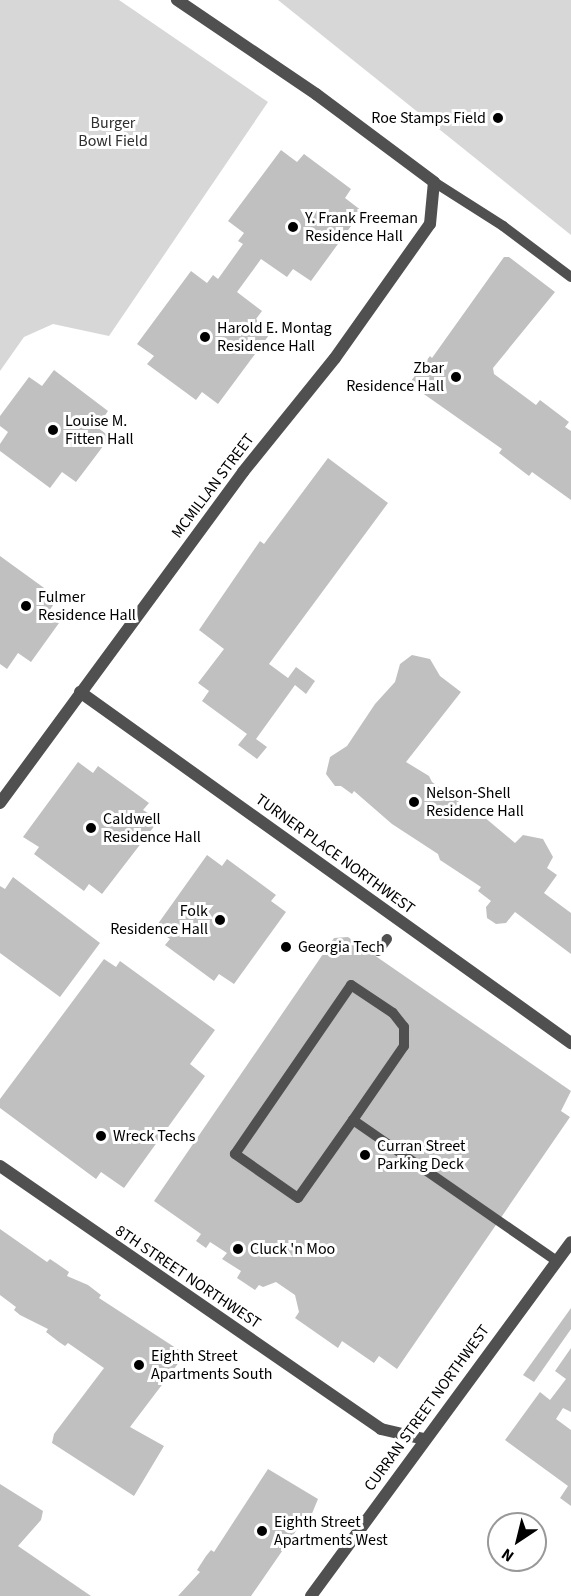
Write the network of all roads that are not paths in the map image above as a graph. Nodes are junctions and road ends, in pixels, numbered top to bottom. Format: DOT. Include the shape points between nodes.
graph roads {
  1 [pos="177,0"];
  2 [pos="434,182"];
  3 [pos="571,277"];
  4 [pos="80,692"];
  5 [pos="0,803"];
  6 [pos="387,939"];
  7 [pos="378,951"];
  8 [pos="571,1043"];
  9 [pos="353,1120"];
  10 [pos="0,1167"];
  11 [pos="571,1242"];
  12 [pos="557,1261"];
  13 [pos="424,1439"];
  14 [pos="311,1596"];
  1 -- 2 [label="street" via="316,94"];
  2 -- 3 [label="lane"];
  2 -- 4 [label="street, MCMILLAN STREET" via="430,224 334,358 243,472"];
  4 -- 5 [label="street, MCMILLAN STREET"];
  4 -- 8 [label="street, TURNER PLACE NORTHWEST"];
  6 -- 7 [label="lane"];
  9 -- 9 [label="lane" via="404,1046 404,1027 393,1013 351,985 235,1154 298,1198"];
  9 -- 12 [label="lane"];
  10 -- 13 [label="street, 8TH STREET NORTHWEST" via="381,1429"];
  11 -- 12 [label="street, CURRAN STREET NORTHWEST"];
  12 -- 13 [label="street, CURRAN STREET NORTHWEST"];
  13 -- 14 [label="street, CURRAN STREET NORTHWEST"];
}
